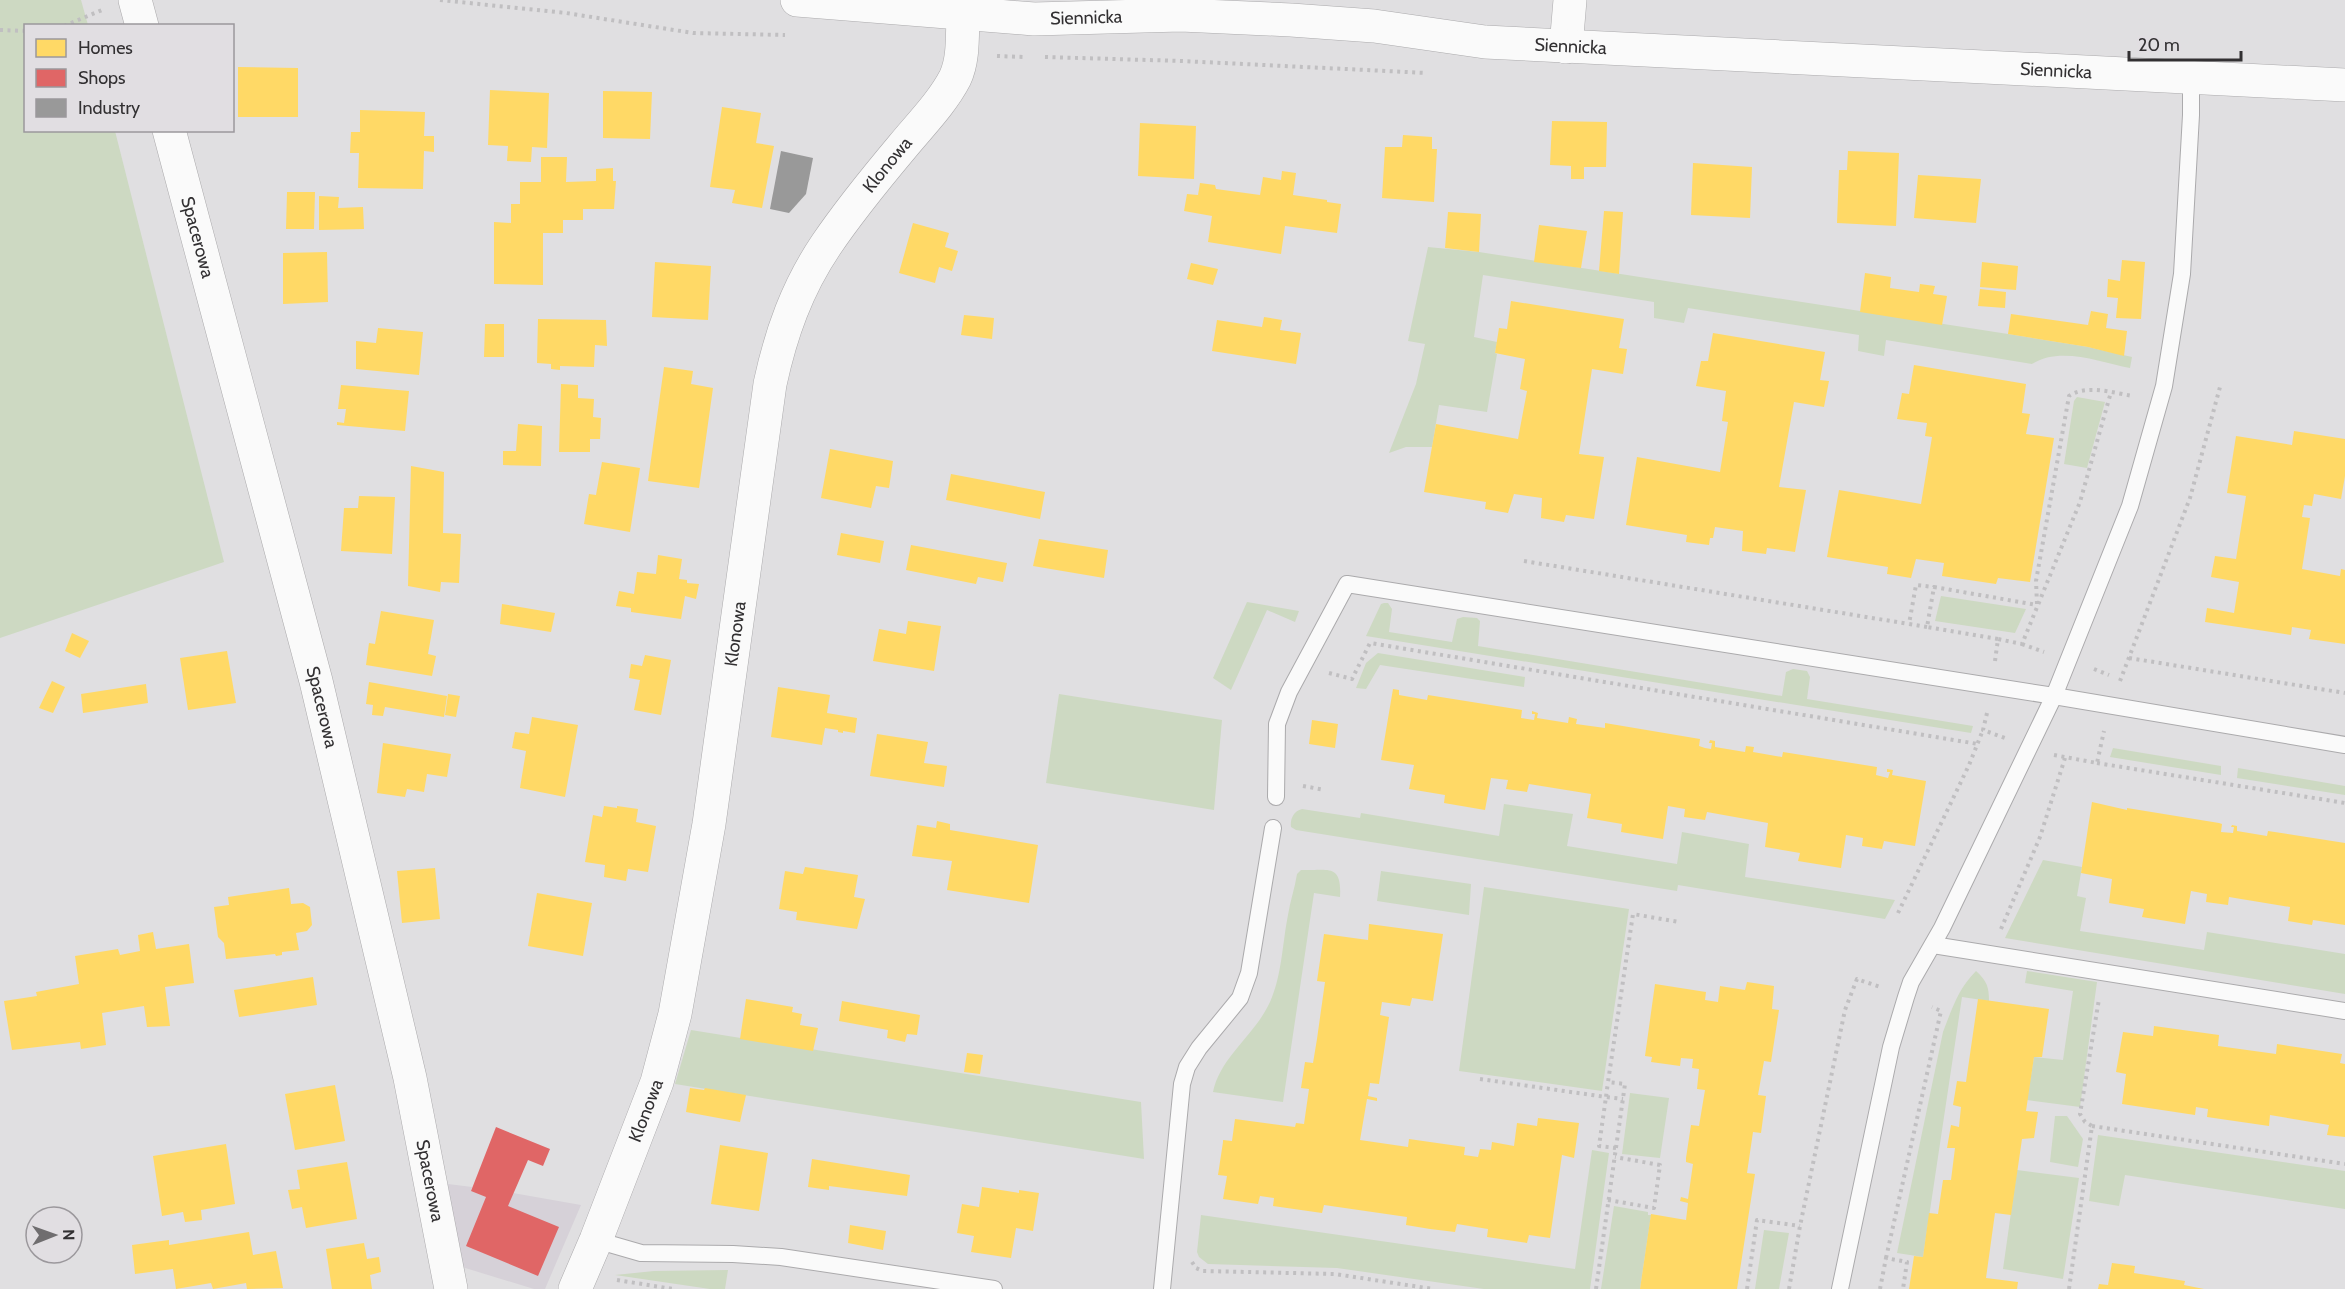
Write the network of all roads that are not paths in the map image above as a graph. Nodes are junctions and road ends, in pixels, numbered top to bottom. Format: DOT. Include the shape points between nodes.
graph roads {
  1 [pos="797,0"];
  2 [pos="1570,0"];
  3 [pos="122,3"];
  4 [pos="963,15"];
  5 [pos="140,24"];
  6 [pos="1566,47"];
  7 [pos="2191,77"];
  8 [pos="2345,85"];
  9 [pos="171,132"];
  10 [pos="2055,696"];
  11 [pos="2345,745"];
  12 [pos="1276,797"];
  13 [pos="1273,828"];
  14 [pos="1933,945"];
  15 [pos="2345,1011"];
  16 [pos="596,1240"];
  17 [pos="578,1282"];
  18 [pos="451,1289"];
  19 [pos="994,1289"];
  20 [pos="1162,1289"];
  21 [pos="1839,1289"];
  1 -- 4 [label="street, Siennicka"];
  2 -- 6 [label="street"];
  3 -- 5 [label="street"];
  4 -- 6 [label="street, Siennicka" via="1034,19 1236,16"];
  4 -- 16 [label="street, Klonowa" via="955,77 826,245 790,310 782,334 770,384 709,824 675,1014 657,1083"];
  6 -- 7 [label="street, Siennicka"];
  7 -- 8 [label="street, Siennicka"];
  7 -- 10 [label="lane" via="2182,274 2164,386 2130,506"];
  9 -- 18 [label="street, Spacerowa" via="316,681 410,1078"];
  10 -- 11 [label="lane"];
  10 -- 12 [label="lane" via="1347,584 1289,692 1277,724"];
  10 -- 14 [label="lane"];
  13 -- 20 [label="lane" via="1248,973 1240,998 1199,1048 1182,1084"];
  14 -- 15 [label="lane"];
  14 -- 21 [label="lane" via="1911,982 1891,1047"];
  16 -- 17 [label="street, Klonowa"];
  16 -- 19 [label="lane" via="641,1253 781,1257"];
}
